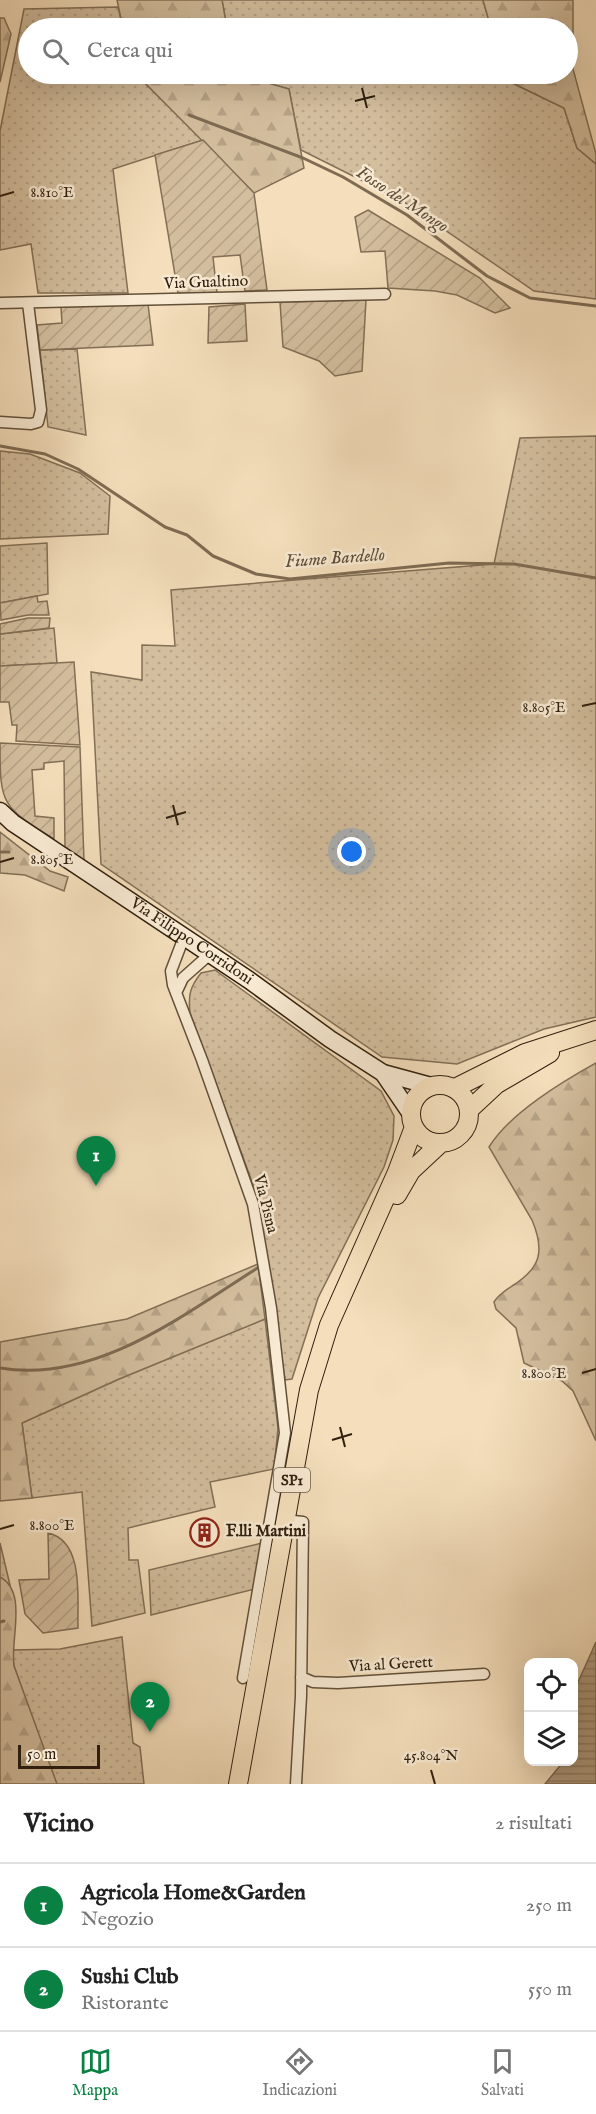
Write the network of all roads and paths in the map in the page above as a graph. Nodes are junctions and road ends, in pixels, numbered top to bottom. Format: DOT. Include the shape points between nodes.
graph roads {
  1 [pos="386,294"];
  2 [pos="0,303"];
  3 [pos="28,303"];
  4 [pos="0,422"];
  5 [pos="0,811"];
  6 [pos="184,937"];
  7 [pos="210,954"];
  8 [pos="176,993"];
  9 [pos="589,1032"];
  10 [pos="383,1073"];
  11 [pos="431,1086"];
  12 [pos="454,1088"];
  13 [pos="469,1110"];
  14 [pos="412,1121"];
  15 [pos="441,1143"];
  16 [pos="360,1255"];
  17 [pos="284,1520"];
  18 [pos="484,1674"];
  19 [pos="301,1677"];
  20 [pos="243,1678"];
  21 [pos="238,1784"];
  22 [pos="296,1784"];
  1 -- 3 [label="street, Via Gualtino"];
  2 -- 3 [label="street, Via Gualtino"];
  3 -- 4 [label="street" via="41,410 38,422"];
  5 -- 6 [label="street, Via Filippo Corridoni"];
  6 -- 7 [label="street, Via Filippo Corridoni"];
  6 -- 8 [label="street, Via Pisna" via="171,971"];
  7 -- 8 [label="street" via="183,978"];
  7 -- 10 [label="street, Via Filippo Corridoni"];
  8 -- 20 [label="street, Via Pisna" via="253,1204 271,1308 285,1433"];
  9 -- 12 [label="main road, SP1" via="525,1053"];
  9 -- 13 [label="main road, SP1" via="497,1084"];
  10 -- 11 [label="street, Via Filippo Corridoni"];
  10 -- 14 [label="street, Via Filippo Corridoni"];
  11 -- 12 [label="main road" via="443,1084"];
  11 -- 14 [label="main road, SP1" via="416,1097"];
  12 -- 13 [label="main road" via="464,1097"];
  13 -- 15 [label="main road, SP1" via="462,1133"];
  14 -- 15 [label="main road" via="425,1139"];
  14 -- 16 [label="main road, SP1"];
  15 -- 16 [label="main road, SP1" via="411,1172"];
  16 -- 17 [label="main road, SP1" via="329,1325 309,1390"];
  17 -- 19 [label="street" via="303,1522"];
  17 -- 21 [label="main road, SP1"];
  18 -- 19 [label="street, Via al Gerett" via="338,1683 313,1682"];
  19 -- 22 [label="street"];
}
